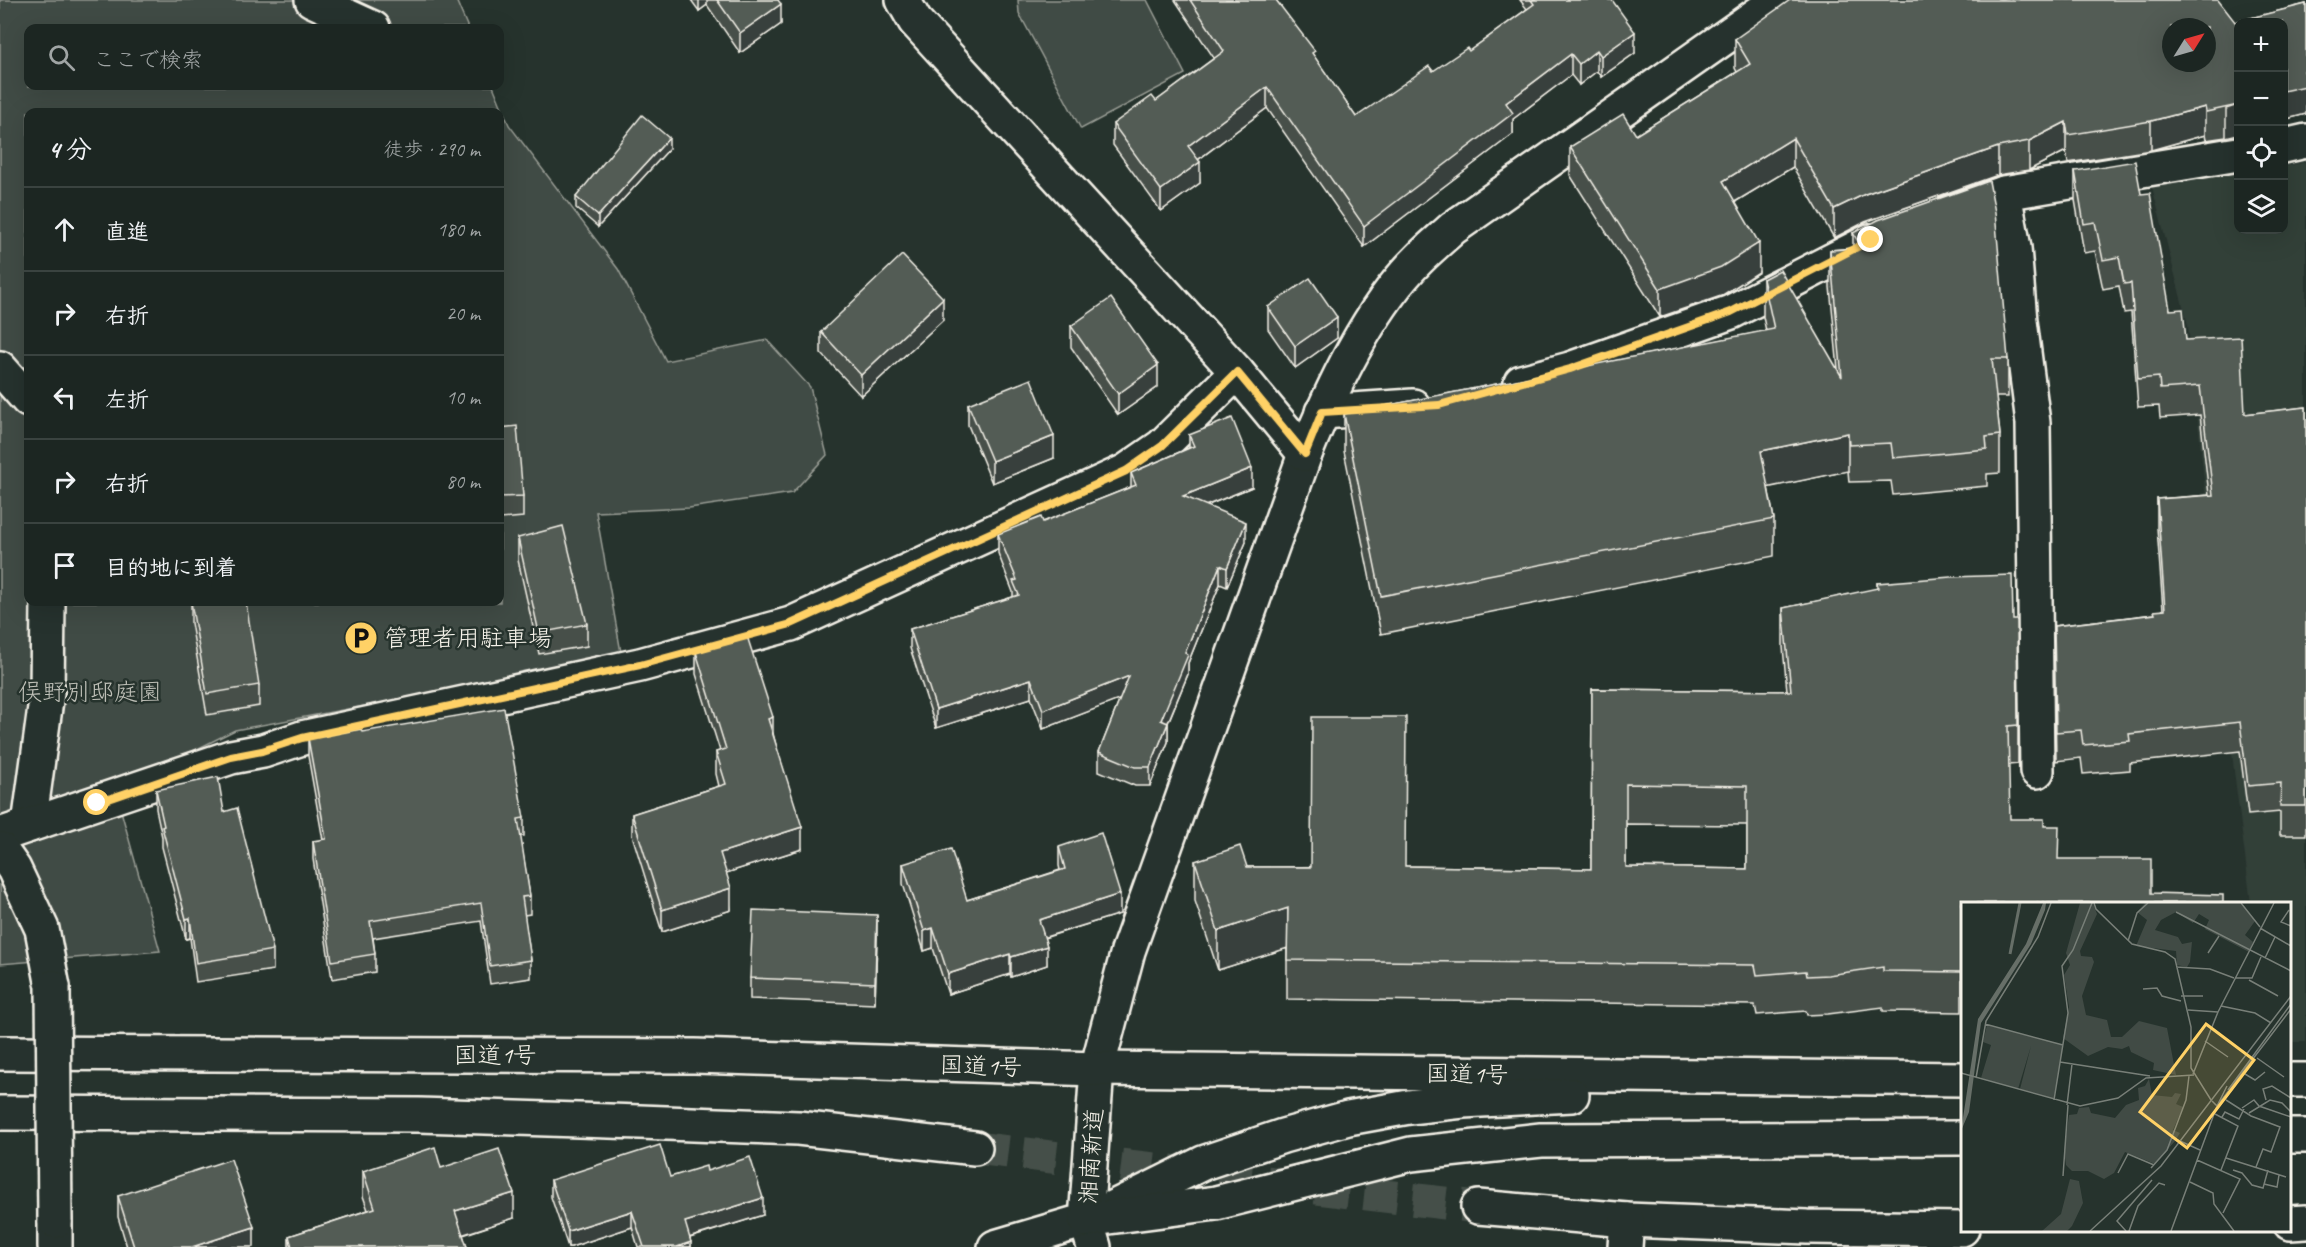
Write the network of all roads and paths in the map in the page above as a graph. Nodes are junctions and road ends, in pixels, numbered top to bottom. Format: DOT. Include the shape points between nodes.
graph roads {
  1 [pos="312,0"];
  2 [pos="903,0"];
  3 [pos="1778,0"];
  4 [pos="364,24"];
  5 [pos="2306,141"];
  6 [pos="2288,145"];
  7 [pos="2234,155"];
  8 [pos="2004,193"];
  9 [pos="1926,220"];
  10 [pos="1893,232"];
  11 [pos="0,368"];
  12 [pos="1237,372"];
  13 [pos="1493,390"];
  14 [pos="24,395"];
  15 [pos="1439,405"];
  16 [pos="1322,412"];
  17 [pos="1305,454"];
  18 [pos="48,606"];
  19 [pos="2037,771"];
  20 [pos="14,830"];
  21 [pos="0,849"];
  22 [pos="0,1053"];
  23 [pos="1097,1069"];
  24 [pos="1919,1079"];
  25 [pos="1961,1079"];
  26 [pos="0,1113"];
  27 [pos="1961,1138"];
  28 [pos="975,1148"];
  29 [pos="1478,1207"];
  30 [pos="2306,1222"];
  31 [pos="2291,1223"];
  32 [pos="1961,1230"];
  33 [pos="1626,1233"];
  34 [pos="55,1234"];
  35 [pos="1090,1234"];
  36 [pos="995,1247"];
  1 -- 4 [label="main road"];
  2 -- 12 [label="main road" via="915,21"];
  3 -- 16 [label="main road, 湘南新道" via="1453,228 1418,260 1390,294 1360,340"];
  5 -- 6 [label="main road"];
  7 -- 8 [label="main road"];
  8 -- 9 [label="main road"];
  8 -- 19 [label="main road" via="2014,248 2033,423"];
  10 -- 13 [label="main road" via="1731,312 1570,369"];
  11 -- 14 [label="main road"];
  12 -- 17 [label="main road"];
  12 -- 20 [label="main road" via="1162,446 1126,471 791,624 640,665 302,738 231,757"];
  15 -- 16 [label="main road"];
  16 -- 17 [label="main road, 湘南新道"];
  17 -- 23 [label="main road, 湘南新道" via="1128,951"];
  18 -- 20 [label="main road" via="46,693"];
  21 -- 34 [label="main road, bridge" via="42,928 53,987"];
  22 -- 23 [label="main road, 国道1号" via="695,1056"];
  23 -- 24 [label="main road, 国道1号"];
  23 -- 35 [label="main road, 湘南新道"];
  24 -- 25 [label="main road, 国道1号"];
  24 -- 35 [label="main road" via="1462,1101 1348,1118 1203,1163"];
  26 -- 28 [label="main road" via="419,1115 628,1121 798,1128"];
  27 -- 35 [label="main road" via="1542,1140 1489,1144 1411,1154"];
  29 -- 33 [label="main road"];
  30 -- 31 [label="main road"];
  32 -- 33 [label="main road" via="1807,1227"];
  35 -- 36 [label="main road, 湘南新道"];
}
